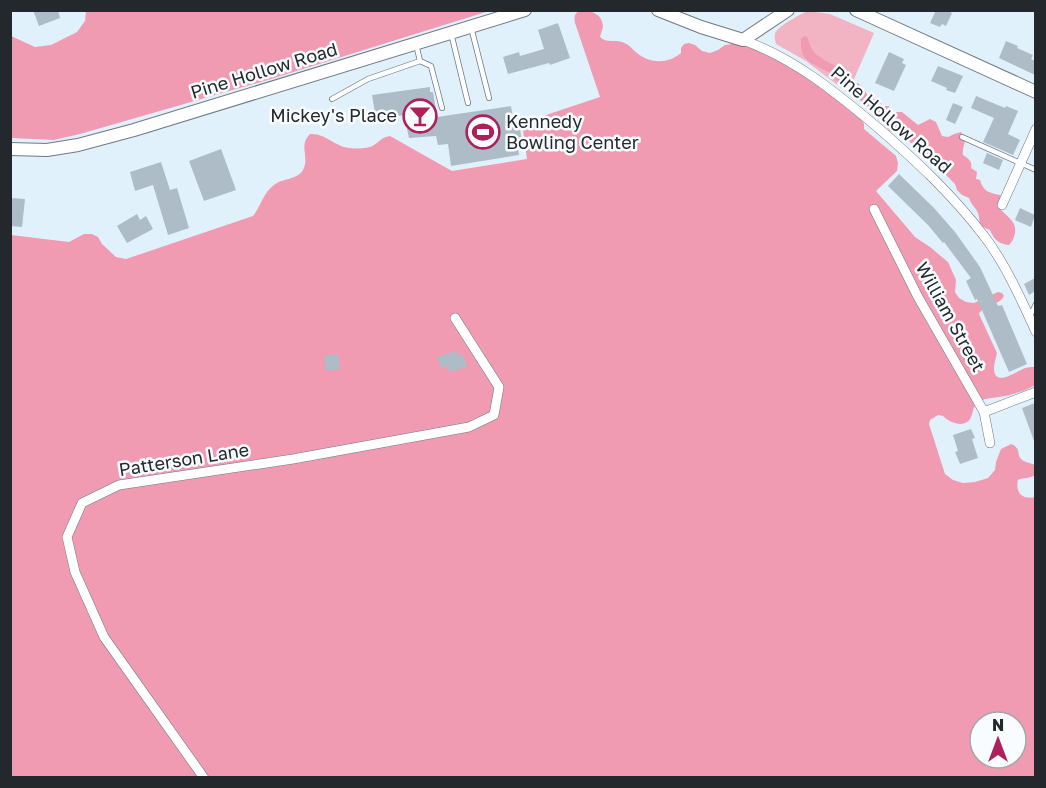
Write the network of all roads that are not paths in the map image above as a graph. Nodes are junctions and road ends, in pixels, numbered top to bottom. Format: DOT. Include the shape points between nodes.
graph roads {
  1 [pos="525,10"];
  2 [pos="658,10"];
  3 [pos="788,10"];
  4 [pos="856,10"];
  5 [pos="471,27"];
  6 [pos="451,33"];
  7 [pos="743,40"];
  8 [pos="416,44"];
  9 [pos="420,61"];
  10 [pos="1035,92"];
  11 [pos="489,98"];
  12 [pos="332,99"];
  13 [pos="468,102"];
  14 [pos="442,108"];
  15 [pos="1035,129"];
  16 [pos="962,137"];
  17 [pos="10,149"];
  18 [pos="1020,163"];
  19 [pos="1035,170"];
  20 [pos="1002,205"];
  21 [pos="874,209"];
  22 [pos="1035,304"];
  23 [pos="455,318"];
  24 [pos="1029,318"];
  25 [pos="1035,332"];
  26 [pos="1035,393"];
  27 [pos="984,412"];
  28 [pos="990,443"];
  29 [pos="204,777"];
  1 -- 5 [label="street, Pine Hollow Road"];
  2 -- 7 [label="street, Pine Hollow Road"];
  3 -- 7 [label="street"];
  4 -- 10 [label="street"];
  5 -- 6 [label="street, Pine Hollow Road"];
  5 -- 11 [label="lane"];
  6 -- 8 [label="street, Pine Hollow Road"];
  6 -- 13 [label="lane"];
  7 -- 24 [label="street, Pine Hollow Road" via="801,68 911,157 984,237"];
  8 -- 9 [label="lane"];
  8 -- 17 [label="street, Pine Hollow Road" via="78,145 47,150"];
  9 -- 12 [label="lane" via="368,79"];
  9 -- 14 [label="lane" via="431,66"];
  15 -- 18 [label="street"];
  16 -- 18 [label="lane"];
  18 -- 19 [label="lane"];
  18 -- 20 [label="street"];
  21 -- 27 [label="street, William Street" via="918,297"];
  22 -- 24 [label="lane"];
  23 -- 29 [label="street, Patterson Lane" via="499,387 494,415 469,427 119,485 82,503 67,537 75,572 104,637"];
  24 -- 25 [label="street, Pine Hollow Road"];
  26 -- 27 [label="street"];
  27 -- 28 [label="street, William Street"];
}
